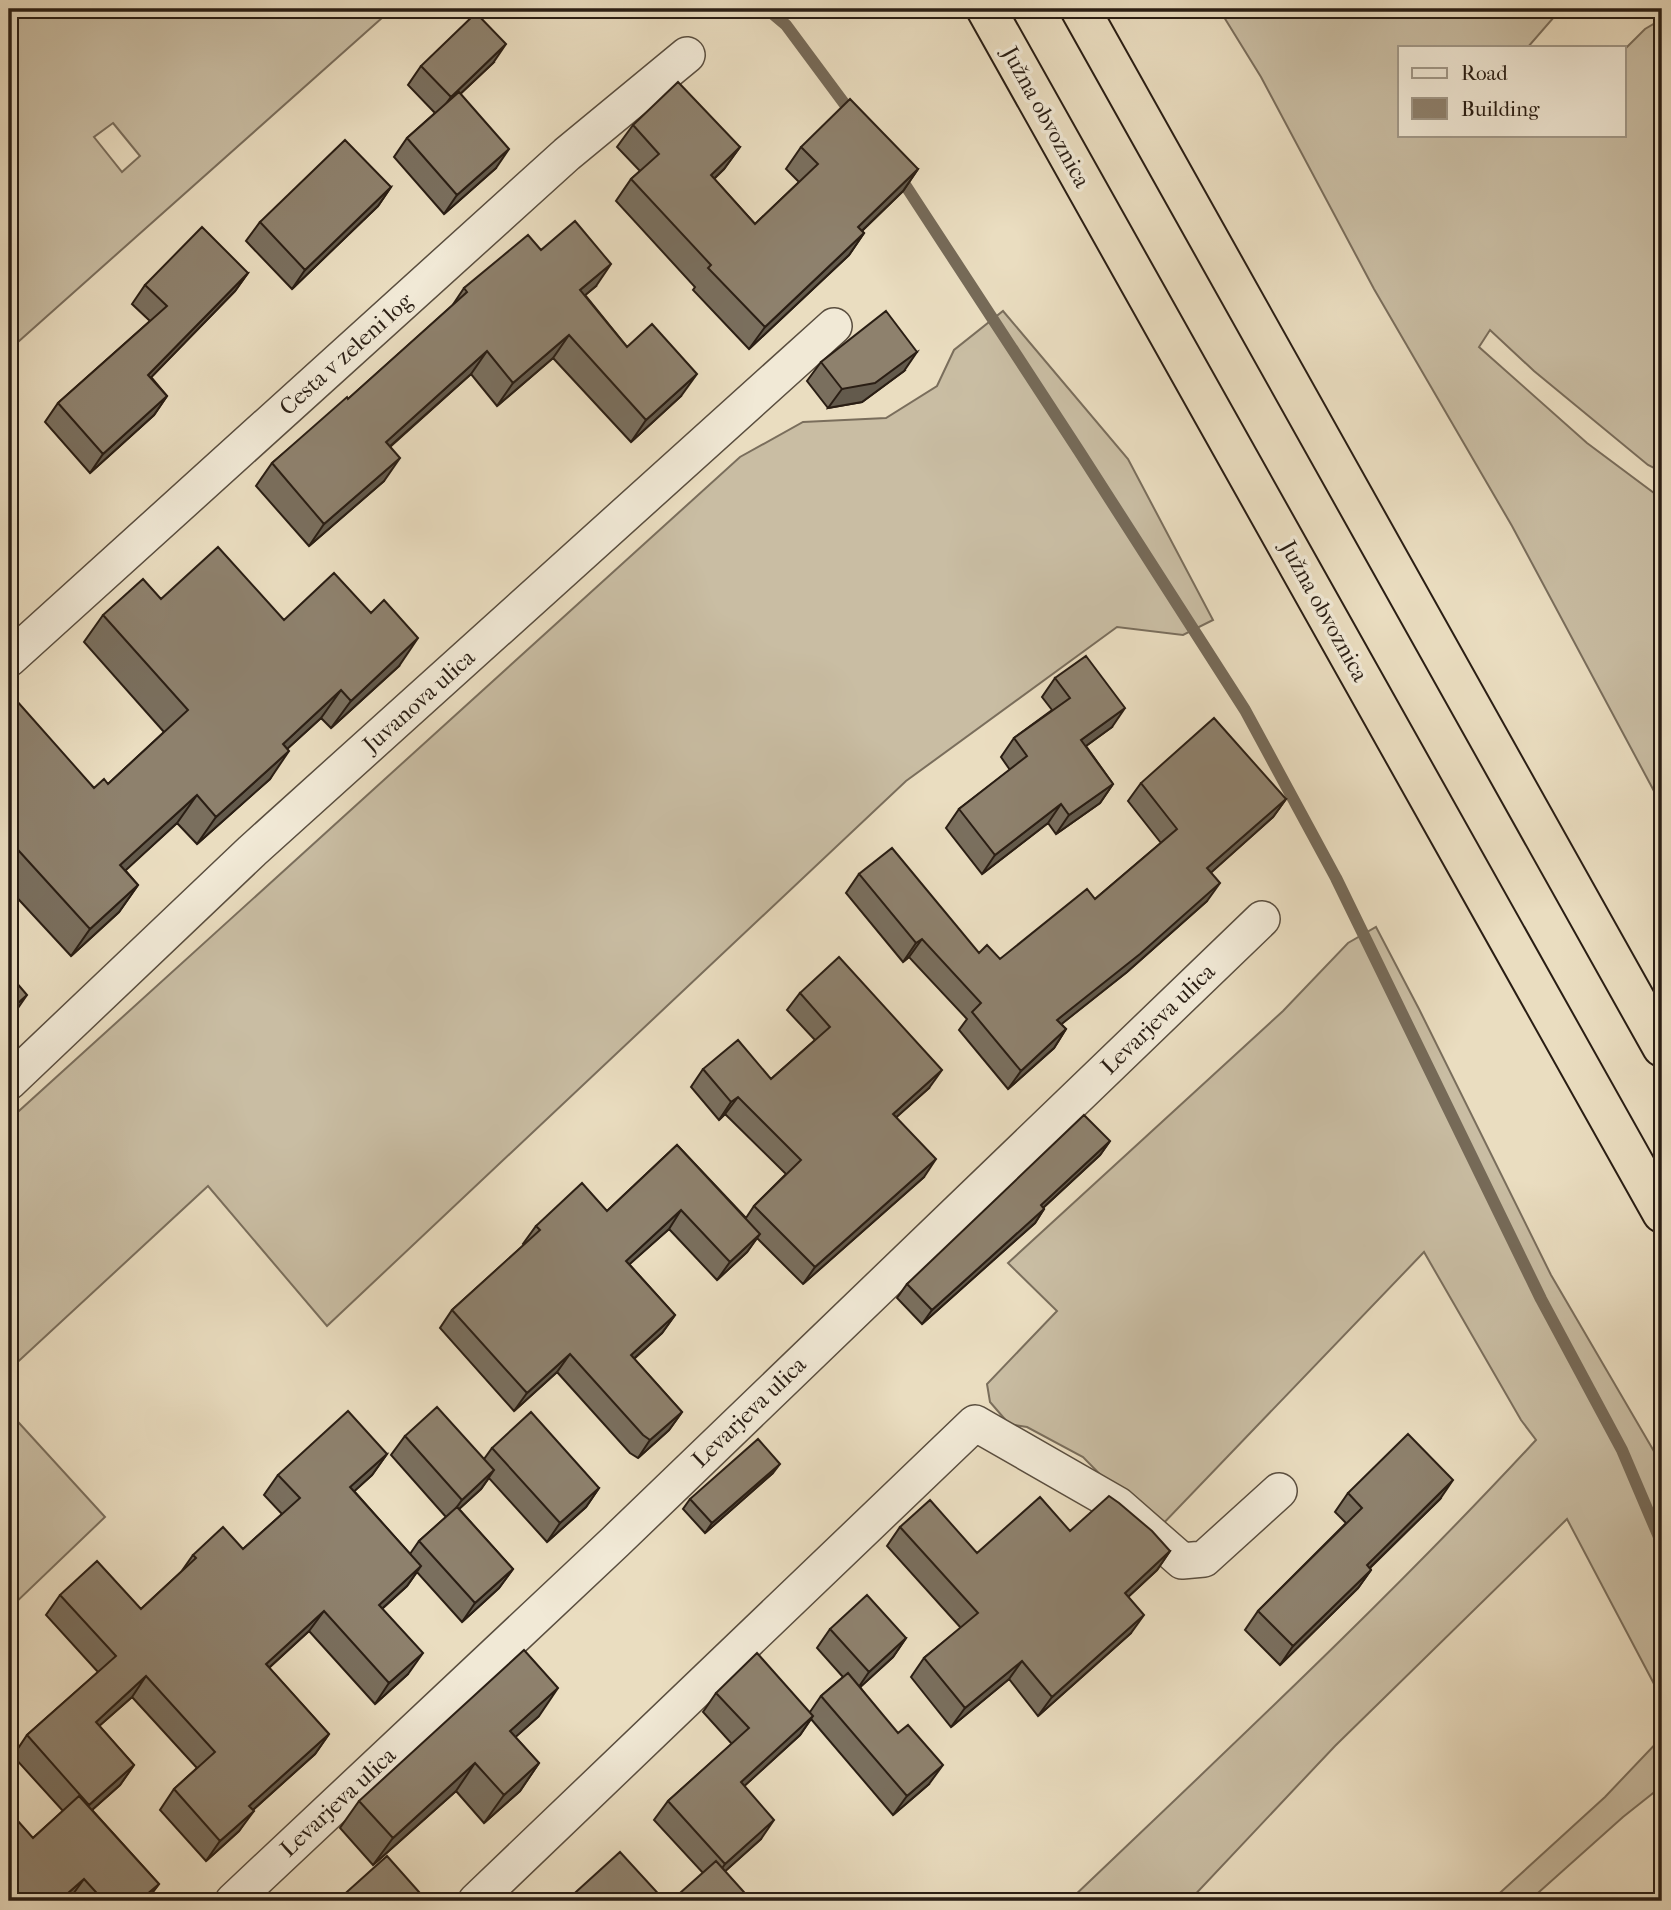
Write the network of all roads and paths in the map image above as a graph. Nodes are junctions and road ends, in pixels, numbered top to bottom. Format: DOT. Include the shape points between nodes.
graph roads {
  1 [pos="955,9"];
  2 [pos="986,9"];
  3 [pos="1080,9"];
  4 [pos="1091,9"];
  5 [pos="687,55"];
  6 [pos="1107,57"];
  7 [pos="1031,89"];
  8 [pos="835,326"];
  9 [pos="9,659"];
  10 [pos="1262,919"];
  11 [pos="1662,1048"];
  12 [pos="9,1082"];
  13 [pos="1662,1213"];
  14 [pos="1279,1491"];
  15 [pos="233,1901"];
  16 [pos="475,1901"];
  1 -- 7 [label="highway"];
  2 -- 7 [label="highway, Južna obvoznica"];
  3 -- 6 [label="highway"];
  4 -- 6 [label="highway"];
  5 -- 9 [label="street, Cesta v zeleni log" via="567,154"];
  6 -- 11 [label="highway"];
  7 -- 13 [label="highway, Južna obvoznica"];
  8 -- 12 [label="street, Juvanova ulica" via="252,851"];
  10 -- 15 [label="street, Levarjeva ulica" via="615,1542"];
  14 -- 16 [label="street" via="1204,1559 1182,1561 1118,1505 975,1423"];
}
